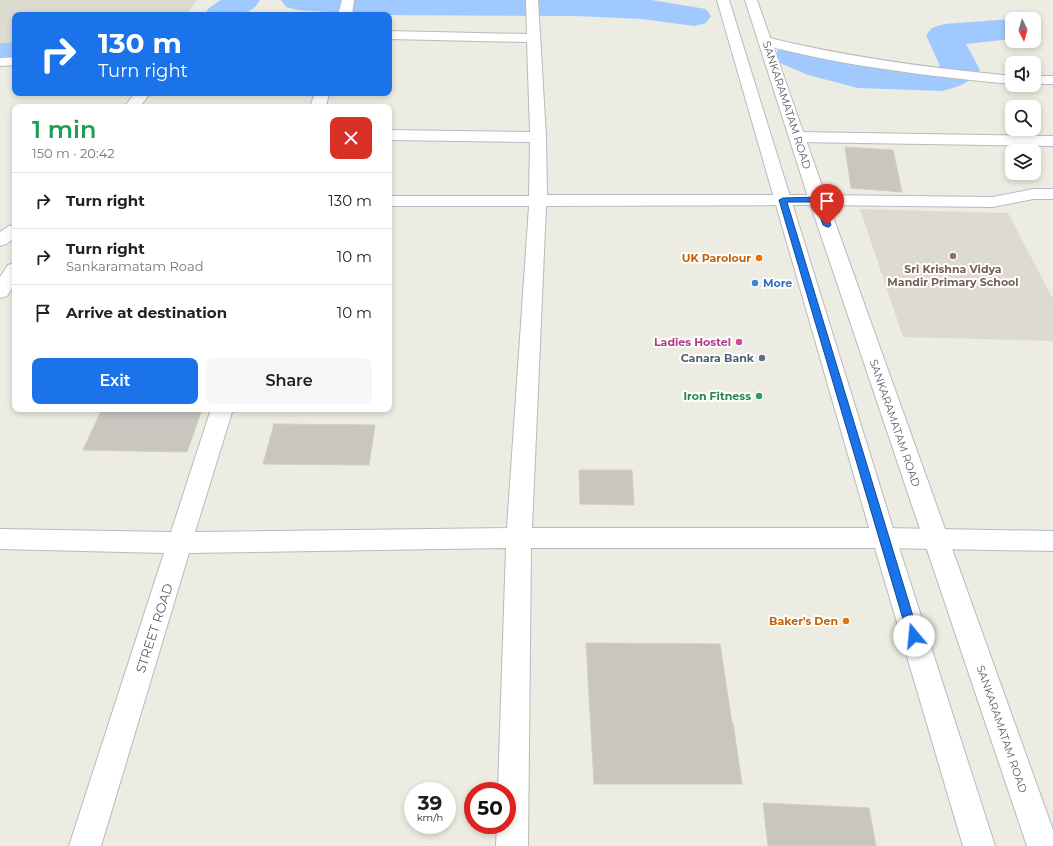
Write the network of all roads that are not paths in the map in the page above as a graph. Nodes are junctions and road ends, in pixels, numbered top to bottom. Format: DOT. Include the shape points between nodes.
graph roads {
  1 [pos="348,0"];
  2 [pos="723,0"];
  3 [pos="751,0"];
  4 [pos="532,8"];
  5 [pos="346,12"];
  6 [pos="392,36"];
  7 [pos="533,38"];
  8 [pos="765,41"];
  9 [pos="12,61"];
  10 [pos="0,62"];
  11 [pos="1005,79"];
  12 [pos="1041,80"];
  13 [pos="1053,80"];
  14 [pos="141,96"];
  15 [pos="134,104"];
  16 [pos="392,135"];
  17 [pos="538,137"];
  18 [pos="797,137"];
  19 [pos="1053,141"];
  20 [pos="1053,194"];
  21 [pos="783,200"];
  22 [pos="818,200"];
  23 [pos="392,201"];
  24 [pos="538,202"];
  25 [pos="12,232"];
  26 [pos="0,240"];
  27 [pos="12,274"];
  28 [pos="0,292"];
  29 [pos="221,412"];
  30 [pos="519,538"];
  31 [pos="884,538"];
  32 [pos="0,539"];
  33 [pos="936,539"];
  34 [pos="1053,541"];
  35 [pos="180,543"];
  36 [pos="85,846"];
  37 [pos="512,846"];
  38 [pos="979,846"];
  39 [pos="1043,846"];
  1 -- 5 [label="street"];
  2 -- 21 [label="street"];
  3 -- 8 [label="street, SANKARAMATAM ROAD"];
  4 -- 7 [label="street"];
  6 -- 7 [label="street"];
  7 -- 17 [label="street"];
  8 -- 11 [label="street" via="826,56"];
  8 -- 18 [label="street, SANKARAMATAM ROAD"];
  9 -- 10 [label="street"];
  12 -- 13 [label="street"];
  14 -- 15 [label="street"];
  16 -- 17 [label="street"];
  17 -- 24 [label="street"];
  18 -- 19 [label="street"];
  18 -- 22 [label="street, SANKARAMATAM ROAD"];
  20 -- 22 [label="street" via="1032,194 994,202"];
  21 -- 22 [label="street"];
  21 -- 24 [label="street"];
  21 -- 31 [label="street"];
  22 -- 33 [label="street, SANKARAMATAM ROAD"];
  23 -- 24 [label="street"];
  24 -- 30 [label="street"];
  25 -- 26 [label="street"];
  27 -- 28 [label="street"];
  29 -- 35 [label="street, STREET ROAD"];
  30 -- 31 [label="street"];
  30 -- 35 [label="street"];
  30 -- 37 [label="street"];
  31 -- 33 [label="street"];
  31 -- 38 [label="street"];
  32 -- 35 [label="street"];
  33 -- 34 [label="street"];
  33 -- 39 [label="street, SANKARAMATAM ROAD"];
  35 -- 36 [label="street, STREET ROAD"];
}
